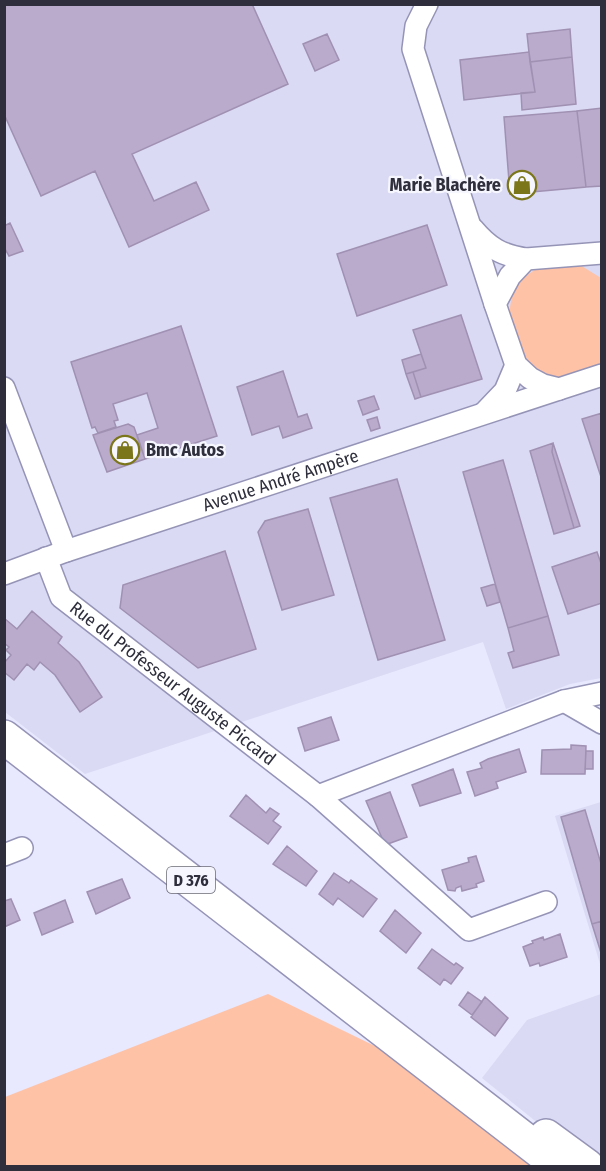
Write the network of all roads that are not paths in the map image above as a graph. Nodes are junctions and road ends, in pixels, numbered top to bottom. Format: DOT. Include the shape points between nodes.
graph roads {
  1 [pos="427,4"];
  2 [pos="469,224"];
  3 [pos="596,257"];
  4 [pos="526,259"];
  5 [pos="495,304"];
  6 [pos="516,365"];
  7 [pos="602,375"];
  8 [pos="4,388"];
  9 [pos="559,389"];
  10 [pos="480,416"];
  11 [pos="66,551"];
  12 [pos="46,558"];
  13 [pos="4,574"];
  14 [pos="602,693"];
  15 [pos="564,701"];
  16 [pos="602,723"];
  17 [pos="4,736"];
  18 [pos="318,796"];
  19 [pos="546,902"];
  20 [pos="378,1024"];
  21 [pos="559,1167"];
  22 [pos="587,1167"];
  1 -- 2 [label="street" via="416,26 413,49"];
  2 -- 4 [label="street" via="495,251"];
  2 -- 5 [label="street"];
  3 -- 4 [label="street"];
  4 -- 5 [label="street" via="510,276"];
  5 -- 6 [label="street"];
  6 -- 9 [label="street" via="543,386"];
  6 -- 10 [label="street" via="505,391"];
  7 -- 9 [label="street, Avenue André Ampère"];
  8 -- 11 [label="street"];
  9 -- 10 [label="street, Avenue André Ampère"];
  10 -- 11 [label="street, Avenue André Ampère"];
  11 -- 12 [label="street, Avenue André Ampère"];
  12 -- 13 [label="street, Avenue André Ampère"];
  12 -- 18 [label="street, Rue du Professeur Auguste Piccard" via="62,597"];
  14 -- 15 [label="street"];
  15 -- 16 [label="street"];
  15 -- 18 [label="street"];
  17 -- 20 [label="main road, D 376"];
  18 -- 19 [label="street, Rue du Professeur Auguste Piccard" via="469,930"];
  20 -- 21 [label="main road, D 376"];
  20 -- 22 [label="main road, D 376" via="529,1123"];
}
